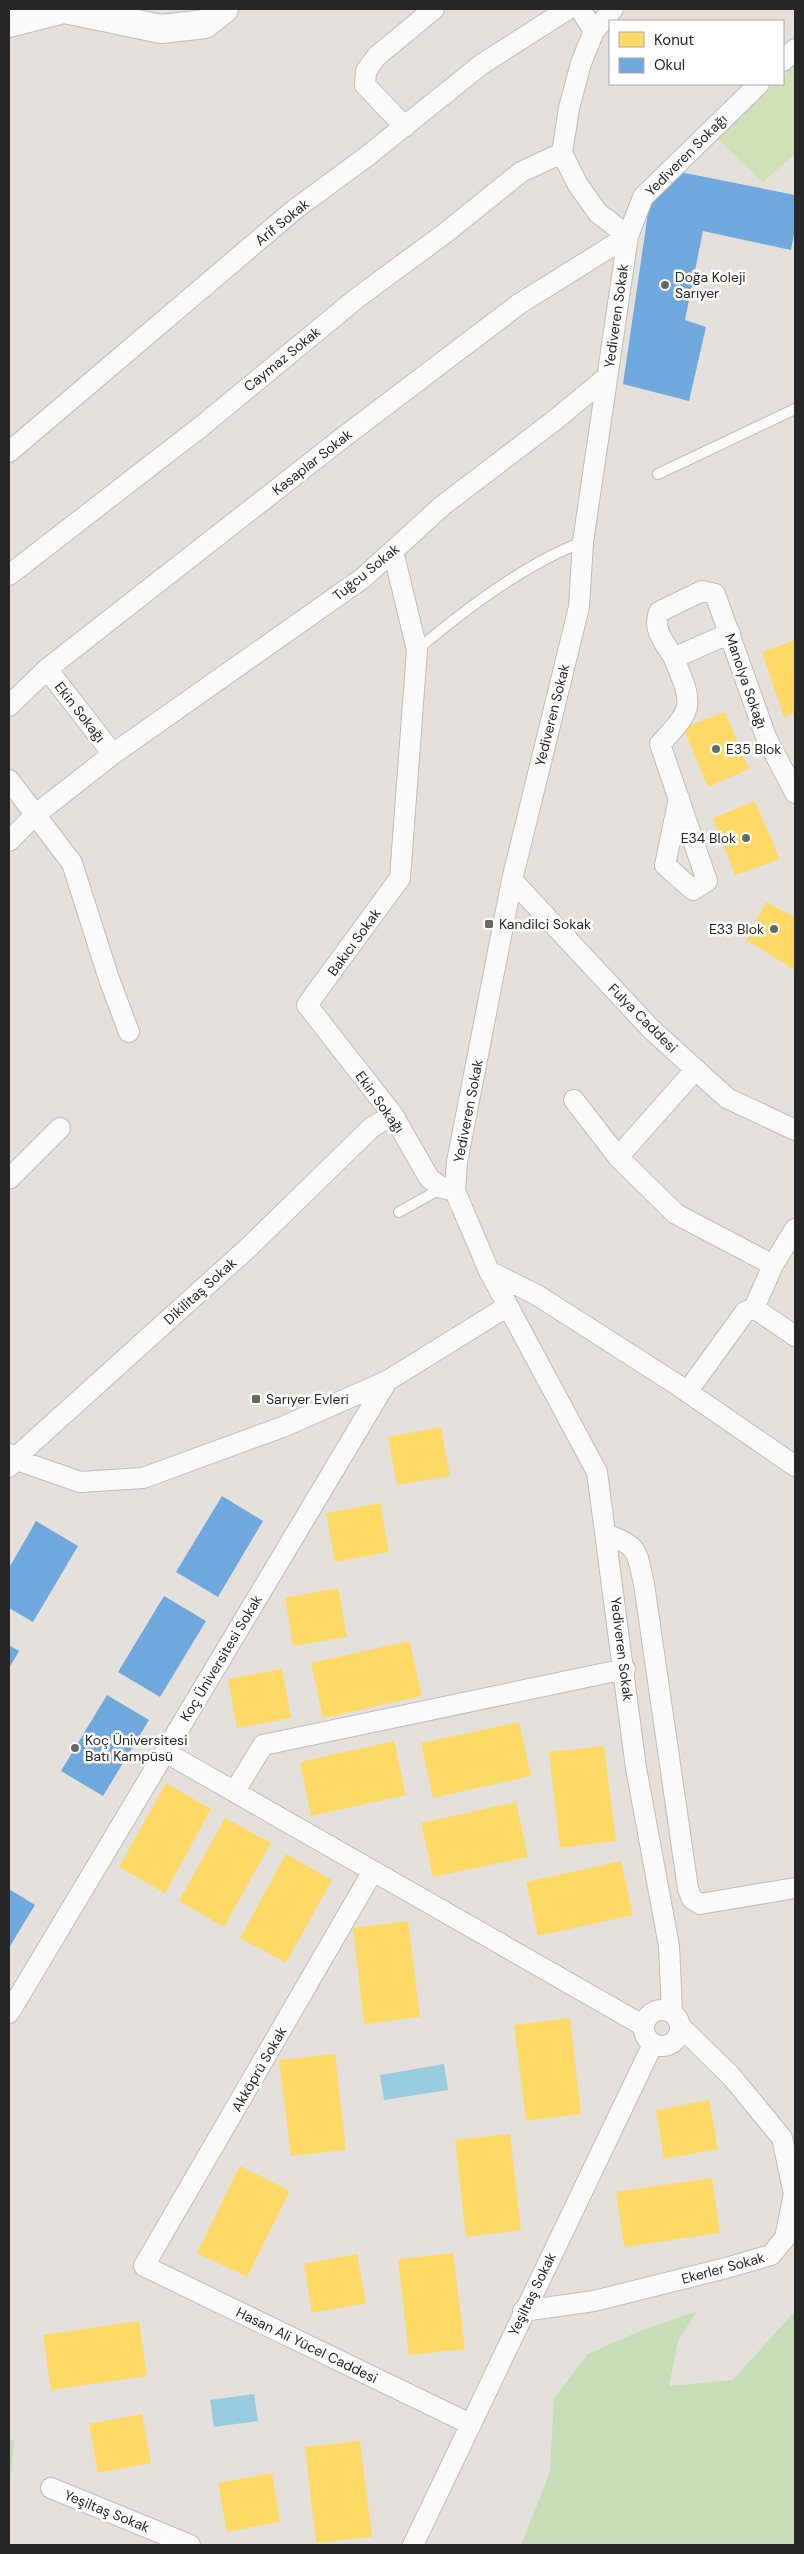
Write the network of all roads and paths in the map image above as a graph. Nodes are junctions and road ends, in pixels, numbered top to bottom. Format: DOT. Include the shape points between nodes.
graph roads {
  1 [pos="65,9"];
  2 [pos="224,9"];
  3 [pos="434,9"];
  4 [pos="568,9"];
  5 [pos="580,9"];
  6 [pos="613,9"];
  7 [pos="9,23"];
  8 [pos="594,31"];
  9 [pos="795,49"];
  10 [pos="784,60"];
  11 [pos="758,85"];
  12 [pos="405,127"];
  13 [pos="562,154"];
  14 [pos="628,236"];
  15 [pos="608,377"];
  16 [pos="795,409"];
  17 [pos="9,452"];
  18 [pos="658,474"];
  19 [pos="583,542"];
  20 [pos="393,551"];
  21 [pos="9,575"];
  22 [pos="730,634"];
  23 [pos="416,650"];
  24 [pos="674,658"];
  25 [pos="47,669"];
  26 [pos="9,706"];
  27 [pos="114,754"];
  28 [pos="9,780"];
  29 [pos="795,793"];
  30 [pos="679,798"];
  31 [pos="35,815"];
  32 [pos="9,841"];
  33 [pos="512,880"];
  34 [pos="307,1005"];
  35 [pos="130,1032"];
  36 [pos="696,1069"];
  37 [pos="574,1100"];
  38 [pos="392,1115"];
  39 [pos="60,1128"];
  40 [pos="795,1130"];
  41 [pos="618,1157"];
  42 [pos="9,1179"];
  43 [pos="449,1189"];
  44 [pos="398,1212"];
  45 [pos="795,1230"];
  46 [pos="774,1265"];
  47 [pos="489,1271"];
  48 [pos="508,1306"];
  49 [pos="754,1308"];
  50 [pos="795,1336"];
  51 [pos="387,1381"];
  52 [pos="687,1392"];
  53 [pos="10,1460"];
  54 [pos="795,1466"];
  55 [pos="606,1534"];
  56 [pos="625,1669"];
  57 [pos="165,1752"];
  58 [pos="234,1791"];
  59 [pos="373,1871"];
  60 [pos="795,1888"];
  61 [pos="14,1993"];
  62 [pos="9,2013"];
  63 [pos="676,2019"];
  64 [pos="648,2035"];
  65 [pos="144,2266"];
  66 [pos="523,2311"];
  67 [pos="470,2424"];
  68 [pos="51,2488"];
  69 [pos="190,2545"];
  70 [pos="413,2545"];
  1 -- 2 [label="street" via="161,29 205,24"];
  1 -- 7 [label="street"];
  3 -- 12 [label="street" via="377,56 366,71 365,85"];
  4 -- 12 [label="street, Arif Sokak" via="482,64"];
  5 -- 8 [label="street"];
  6 -- 8 [label="street"];
  8 -- 13 [label="street" via="571,99"];
  9 -- 10 [label="street"];
  11 -- 14 [label="street, Yediveren Sokağı" via="643,197"];
  12 -- 17 [label="street, Arif Sokak" via="294,210"];
  13 -- 14 [label="street" via="598,213"];
  13 -- 21 [label="street, Caymaz Sokak" via="521,172"];
  14 -- 15 [label="street, Yediveren Sokak"];
  14 -- 25 [label="street, Kasaplar Sokak" via="519,304"];
  15 -- 19 [label="street, Yediveren Sokak"];
  15 -- 20 [label="street, Tuğcu Sokak" via="442,506"];
  16 -- 18 [label="lane"];
  19 -- 23 [label="lane" via="560,551 463,611"];
  19 -- 33 [label="street, Yediveren Sokak" via="579,607"];
  20 -- 23 [label="street"];
  20 -- 27 [label="street, Tuğcu Sokak" via="363,578"];
  22 -- 24 [label="street"];
  22 -- 24 [label="street, Manolya Sokağı" via="715,594 702,591 659,612 655,622 658,632"];
  22 -- 29 [label="street, Manolya Sokağı" via="766,737"];
  23 -- 34 [label="street, Bakıcı Sokak" via="400,878"];
  24 -- 30 [label="street" via="688,699 686,714 660,744"];
  25 -- 26 [label="street, Kasaplar Sokak"];
  25 -- 27 [label="street, Ekin Sokağı"];
  27 -- 31 [label="street, Tuğcu Sokak"];
  28 -- 31 [label="street"];
  31 -- 32 [label="street, Tuğcu Sokak"];
  31 -- 35 [label="street" via="72,863 109,979"];
  33 -- 36 [label="street, Fulya Caddesi" via="651,1029"];
  33 -- 43 [label="street, Yediveren Sokak"];
  34 -- 38 [label="street, Ekin Sokağı"];
  36 -- 40 [label="street, Fulya Caddesi" via="727,1098"];
  36 -- 41 [label="street"];
  37 -- 41 [label="street"];
  38 -- 43 [label="street, Ekin Sokağı" via="429,1178"];
  38 -- 53 [label="street, Dikilitaş Sokak" via="372,1127 249,1247"];
  39 -- 42 [label="street"];
  41 -- 46 [label="street" via="676,1214"];
  43 -- 44 [label="lane"];
  43 -- 47 [label="street, Yediveren Sokak"];
  45 -- 46 [label="street"];
  46 -- 49 [label="street"];
  47 -- 48 [label="street, Yediveren Sokak"];
  47 -- 52 [label="street" via="537,1295"];
  48 -- 51 [label="street"];
  48 -- 55 [label="street, Yediveren Sokak" via="597,1472"];
  49 -- 50 [label="street"];
  49 -- 52 [label="street" via="745,1312"];
  51 -- 53 [label="street" via="285,1426 143,1478 80,1482"];
  51 -- 57 [label="street, Koç Üniversitesi Sokak"];
  52 -- 54 [label="street"];
  55 -- 56 [label="street, Yediveren Sokak"];
  55 -- 60 [label="street" via="629,1542 637,1554 692,1899 700,1904"];
  56 -- 58 [label="street" via="264,1745"];
  56 -- 63 [label="street, Yediveren Sokak" via="636,1768 669,1946"];
  57 -- 58 [label="street"];
  57 -- 61 [label="street, Koç Üniversitesi Sokak"];
  58 -- 59 [label="street"];
  59 -- 64 [label="street"];
  59 -- 65 [label="street, Akköprü Sokak"];
  61 -- 62 [label="street, Koç Üniversitesi Sokak"];
  63 -- 64 [label="street" via="663,2009 652,2012 646,2019"];
  63 -- 64 [label="street" via="679,2036 673,2043 662,2046"];
  63 -- 66 [label="street, Ekerler Sokak" via="731,2076 782,2138 794,2194 785,2238 771,2255 726,2268 594,2301"];
  64 -- 66 [label="street, Yeşiltaş Sokak"];
  65 -- 67 [label="street, Hasan Ali Yücel Caddesi"];
  66 -- 67 [label="street, Yeşiltaş Sokak"];
  67 -- 70 [label="street, Yeşiltaş Sokak"];
  68 -- 69 [label="street, Yeşiltaş Sokak"];
}
